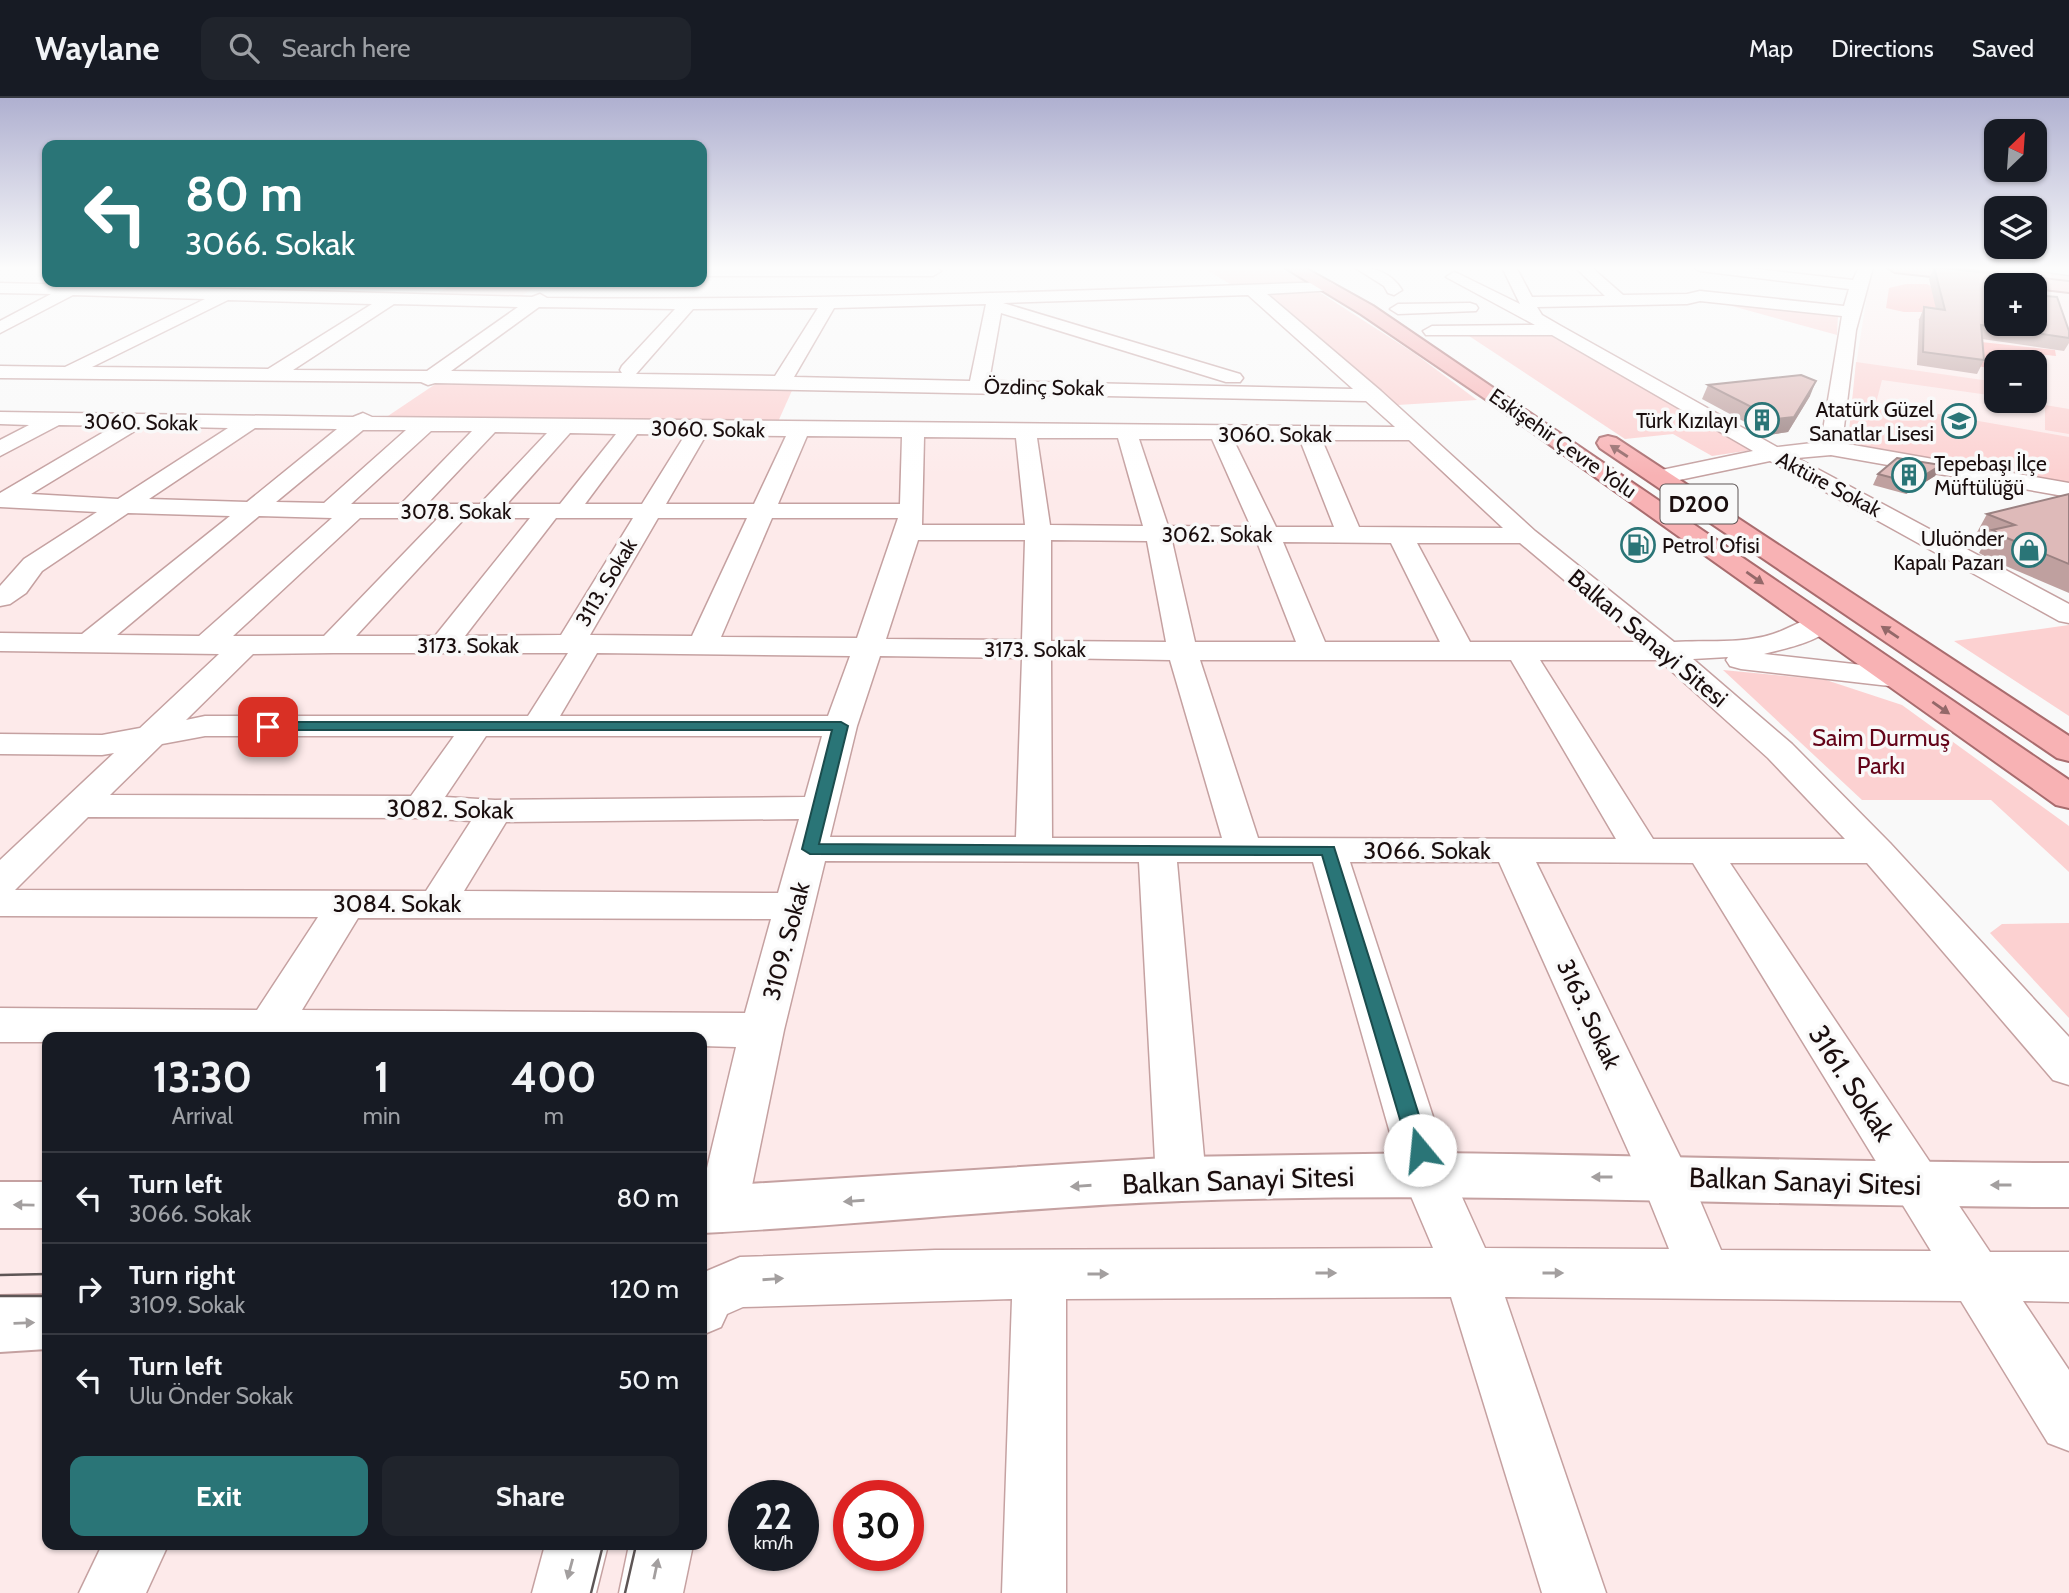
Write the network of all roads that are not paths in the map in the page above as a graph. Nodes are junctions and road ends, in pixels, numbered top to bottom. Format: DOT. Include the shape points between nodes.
graph roads {
  1 [pos="140,337"];
  2 [pos="333,337"];
  3 [pos="487,337"];
  4 [pos="659,337"];
  5 [pos="808,337"];
  6 [pos="990,337"];
  7 [pos="1109,337"];
  8 [pos="1306,337"];
  9 [pos="1412,337"];
  10 [pos="1441,337"];
  11 [pos="1575,337"];
  12 [pos="1848,337"];
  13 [pos="629,370"];
  14 [pos="0,372"];
  15 [pos="66,373"];
  16 [pos="270,376"];
  17 [pos="432,376"];
  18 [pos="781,382"];
  19 [pos="979,385"];
  20 [pos="1283,393"];
  21 [pos="1374,395"];
  22 [pos="1547,404"];
  23 [pos="0,418"];
  24 [pos="54,420"];
  25 [pos="136,422"];
  26 [pos="248,424"];
  27 [pos="355,424"];
  28 [pos="425,425"];
  29 [pos="488,427"];
  30 [pos="564,427"];
  31 [pos="631,428"];
  32 [pos="699,429"];
  33 [pos="799,430"];
  34 [pos="913,431"];
  35 [pos="1026,432"];
  36 [pos="1127,433"];
  37 [pos="1592,433"];
  38 [pos="1220,434"];
  39 [pos="1407,434"];
  40 [pos="1309,435"];
  41 [pos="1832,448"];
  42 [pos="0,449"];
  43 [pos="1773,454"];
  44 [pos="1660,477"];
  45 [pos="2069,490"];
  46 [pos="1448,495"];
  47 [pos="2,500"];
  48 [pos="119,506"];
  49 [pos="250,510"];
  50 [pos="341,511"];
  51 [pos="558,511"];
  52 [pos="649,511"];
  53 [pos="406,512"];
  54 [pos="457,512"];
  55 [pos="486,512"];
  56 [pos="761,513"];
  57 [pos="1464,515"];
  58 [pos="910,522"];
  59 [pos="1038,533"];
  60 [pos="1158,533"];
  61 [pos="1267,534"];
  62 [pos="1350,534"];
  63 [pos="1400,535"];
  64 [pos="1481,536"];
  65 [pos="1526,536"];
  66 [pos="33,565"];
  67 [pos="0,584"];
  68 [pos="0,598"];
  69 [pos="2069,615"];
  70 [pos="1820,624"];
  71 [pos="0,642"];
  72 [pos="88,644"];
  73 [pos="588,644"];
  74 [pos="206,645"];
  75 [pos="245,645"];
  76 [pos="332,645"];
  77 [pos="443,645"];
  78 [pos="702,646"];
  79 [pos="867,649"];
  80 [pos="1035,649"];
  81 [pos="1313,649"];
  82 [pos="1459,650"];
  83 [pos="1182,651"];
  84 [pos="1520,651"];
  85 [pos="1667,651"];
  86 [pos="1898,678"];
  87 [pos="841,726"];
  88 [pos="476,727"];
  89 [pos="538,727"];
  90 [pos="150,738"];
  91 [pos="0,744"];
  92 [pos="2069,751"];
  93 [pos="2069,797"];
  94 [pos="80,806"];
  95 [pos="421,807"];
  96 [pos="819,807"];
  97 [pos="495,811"];
  98 [pos="810,849"];
  99 [pos="1034,850"];
  100 [pos="1157,850"];
  101 [pos="1244,850"];
  102 [pos="1328,850"];
  103 [pos="1513,851"];
  104 [pos="1642,851"];
  105 [pos="1704,851"];
  106 [pos="1877,851"];
  107 [pos="0,883"];
  108 [pos="0,903"];
  109 [pos="347,903"];
  110 [pos="438,903"];
  111 [pos="794,906"];
  112 [pos="0,1025"];
  113 [pos="762,1030"];
  114 [pos="296,1031"];
  115 [pos="2069,1067"];
  116 [pos="1427,1175"];
  117 [pos="1665,1177"];
  118 [pos="1181,1180"];
  119 [pos="1917,1185"];
  120 [pos="2069,1185"];
  121 [pos="0,1205"];
  122 [pos="42,1205"];
  123 [pos="712,1210"];
  124 [pos="1470,1272"];
  125 [pos="1039,1274"];
  126 [pos="1705,1274"];
  127 [pos="1976,1277"];
  128 [pos="2069,1277"];
  129 [pos="707,1298"];
  130 [pos="42,1322"];
  131 [pos="0,1324"];
  132 [pos="2069,1422"];
  133 [pos="134,1550"];
  134 [pos="576,1550"];
  135 [pos="660,1550"];
  136 [pos="111,1593"];
  137 [pos="564,1593"];
  138 [pos="651,1593"];
  139 [pos="1034,1593"];
  140 [pos="1574,1593"];
  1 -- 15 [label="street"];
  2 -- 16 [label="street"];
  3 -- 17 [label="street"];
  4 -- 13 [label="street"];
  5 -- 18 [label="street"];
  6 -- 19 [label="street"];
  7 -- 20 [label="street"];
  8 -- 21 [label="street"];
  9 -- 70 [label="highway, Eskişehir Çevre Yolu / D200, one-way"];
  10 -- 22 [label="highway, Eskişehir Çevre Yolu / D200"];
  11 -- 43 [label="street, Aktüre Sokak"];
  12 -- 41 [label="street"];
  14 -- 15 [label="street, Özdinç Sokak"];
  15 -- 16 [label="street, Özdinç Sokak"];
  16 -- 17 [label="street, Özdinç Sokak"];
  17 -- 18 [label="street, Özdinç Sokak"];
  17 -- 27 [label="street"];
  18 -- 19 [label="street, Özdinç Sokak"];
  19 -- 20 [label="street, Özdinç Sokak"];
  20 -- 21 [label="street, Özdinç Sokak"];
  21 -- 39 [label="street"];
  23 -- 24 [label="street, 3060. Sokak"];
  24 -- 25 [label="street, 3060. Sokak"];
  24 -- 42 [label="street"];
  25 -- 26 [label="street, 3060. Sokak"];
  25 -- 47 [label="street"];
  26 -- 27 [label="street, 3060. Sokak"];
  26 -- 48 [label="street"];
  27 -- 28 [label="street, 3060. Sokak"];
  27 -- 49 [label="street"];
  28 -- 29 [label="street, 3060. Sokak"];
  28 -- 50 [label="street"];
  29 -- 30 [label="street, 3060. Sokak"];
  29 -- 53 [label="street"];
  30 -- 31 [label="street, 3060. Sokak"];
  30 -- 55 [label="street"];
  31 -- 32 [label="street, 3060. Sokak"];
  31 -- 51 [label="street"];
  32 -- 33 [label="street, 3060. Sokak"];
  32 -- 52 [label="street, 3113. Sokak"];
  33 -- 34 [label="street, 3060. Sokak"];
  33 -- 56 [label="street"];
  34 -- 35 [label="street, 3060. Sokak"];
  34 -- 58 [label="street, 3109. Sokak"];
  35 -- 36 [label="street, 3060. Sokak"];
  35 -- 59 [label="street"];
  36 -- 38 [label="street, 3060. Sokak"];
  36 -- 60 [label="street"];
  44 -- 37 [label="highway, Eskişehir Çevre Yolu / D200, one-way"];
  38 -- 40 [label="street, 3060. Sokak"];
  38 -- 61 [label="street"];
  39 -- 40 [label="street, 3060. Sokak"];
  39 -- 46 [label="street"];
  39 -- 65 [label="street, Balkan Sanayi Sitesi"];
  40 -- 62 [label="street"];
  41 -- 43 [label="street"];
  41 -- 45 [label="street"];
  43 -- 44 [label="street"];
  43 -- 69 [label="street, Aktüre Sokak"];
  92 -- 44 [label="highway, Eskişehir Çevre Yolu / D200, one-way"];
  47 -- 48 [label="street, 3078. Sokak"];
  48 -- 49 [label="street, 3078. Sokak"];
  48 -- 66 [label="street"];
  49 -- 50 [label="street, 3078. Sokak"];
  49 -- 72 [label="street"];
  50 -- 53 [label="street, 3078. Sokak"];
  50 -- 74 [label="street"];
  51 -- 52 [label="street, 3078. Sokak"];
  51 -- 55 [label="street, 3078. Sokak"];
  51 -- 77 [label="street"];
  52 -- 56 [label="street, 3078. Sokak"];
  52 -- 73 [label="street, 3113. Sokak" via="573,639"];
  53 -- 54 [label="street, 3078. Sokak"];
  54 -- 55 [label="street, 3078. Sokak"];
  54 -- 76 [label="street"];
  56 -- 58 [label="street, 3078. Sokak"];
  56 -- 78 [label="street"];
  57 -- 64 [label="street"];
  58 -- 59 [label="street, 3062. Sokak"];
  58 -- 79 [label="street, 3109. Sokak"];
  59 -- 60 [label="street, 3062. Sokak"];
  59 -- 80 [label="street"];
  60 -- 61 [label="street, 3062. Sokak"];
  60 -- 83 [label="street"];
  61 -- 62 [label="street, 3062. Sokak"];
  61 -- 81 [label="street"];
  62 -- 63 [label="street, 3062. Sokak"];
  63 -- 64 [label="street, 3062. Sokak"];
  63 -- 82 [label="street"];
  64 -- 65 [label="street, 3062. Sokak"];
  65 -- 85 [label="street, Balkan Sanayi Sitesi"];
  66 -- 67 [label="street"];
  66 -- 68 [label="street" via="16,587"];
  70 -- 85 [label="street, 3173. Sokak" via="1755,647"];
  70 -- 86 [label="highway, Eskişehir Çevre Yolu / D200"];
  71 -- 72 [label="street, 3173. Sokak"];
  72 -- 74 [label="street, 3173. Sokak"];
  73 -- 77 [label="street, 3173. Sokak"];
  73 -- 78 [label="street, 3173. Sokak"];
  73 -- 89 [label="street, 3113. Sokak"];
  74 -- 75 [label="street, 3173. Sokak"];
  75 -- 76 [label="street, 3173. Sokak"];
  75 -- 90 [label="street"];
  76 -- 77 [label="street, 3173. Sokak"];
  78 -- 79 [label="street, 3173. Sokak"];
  79 -- 80 [label="street, 3173. Sokak"];
  79 -- 87 [label="street, 3109. Sokak"];
  80 -- 83 [label="street, 3173. Sokak"];
  80 -- 99 [label="street"];
  81 -- 82 [label="street, 3173. Sokak"];
  81 -- 83 [label="street, 3173. Sokak"];
  82 -- 84 [label="street, 3173. Sokak"];
  83 -- 101 [label="street"];
  84 -- 85 [label="street, 3173. Sokak"];
  84 -- 104 [label="street"];
  85 -- 86 [label="street"];
  85 -- 106 [label="street, Balkan Sanayi Sitesi" via="1780,751"];
  86 -- 93 [label="highway, Eskişehir Çevre Yolu / D200, one-way"];
  87 -- 89 [label="street"];
  87 -- 96 [label="street, 3109. Sokak"];
  88 -- 89 [label="street"];
  88 -- 90 [label="street" via="205,726"];
  88 -- 95 [label="street"];
  90 -- 91 [label="street" via="102,746"];
  90 -- 94 [label="street"];
  94 -- 95 [label="street, 3082. Sokak"];
  94 -- 107 [label="street"];
  95 -- 97 [label="street, 3082. Sokak"];
  96 -- 97 [label="street, 3082. Sokak"];
  96 -- 98 [label="street, 3109. Sokak"];
  97 -- 110 [label="street"];
  98 -- 99 [label="street, 3066. Sokak"];
  98 -- 111 [label="street, 3109. Sokak"];
  99 -- 100 [label="street, 3066. Sokak"];
  100 -- 101 [label="street, 3066. Sokak"];
  100 -- 118 [label="street"];
  101 -- 102 [label="street, 3066. Sokak"];
  102 -- 103 [label="street, 3066. Sokak"];
  102 -- 116 [label="street"];
  103 -- 104 [label="street, 3066. Sokak"];
  103 -- 117 [label="street, 3163. Sokak"];
  104 -- 105 [label="street, 3066. Sokak"];
  105 -- 106 [label="street, 3066. Sokak"];
  105 -- 119 [label="street, 3161. Sokak"];
  106 -- 115 [label="street, Balkan Sanayi Sitesi"];
  108 -- 109 [label="street, 3084. Sokak"];
  109 -- 110 [label="street, 3084. Sokak"];
  109 -- 114 [label="street"];
  110 -- 111 [label="street, 3084. Sokak"];
  111 -- 113 [label="street, 3109. Sokak"];
  112 -- 114 [label="street"];
  113 -- 114 [label="street"];
  113 -- 123 [label="street, 3109. Sokak"];
  117 -- 116 [label="street, Balkan Sanayi Sitesi, one-way"];
  116 -- 118 [label="street, Balkan Sanayi Sitesi"];
  116 -- 124 [label="street"];
  117 -- 119 [label="street, Balkan Sanayi Sitesi"];
  117 -- 126 [label="street, 3163. Sokak"];
  118 -- 123 [label="street, Balkan Sanayi Sitesi, one-way"];
  120 -- 119 [label="street, Balkan Sanayi Sitesi, one-way"];
  119 -- 127 [label="street, 3161. Sokak"];
  122 -- 121 [label="street, one-way"];
  125 -- 124 [label="street, one-way"];
  124 -- 126 [label="street, one-way"];
  124 -- 140 [label="street"];
  129 -- 125 [label="street, one-way" via="740,1282"];
  125 -- 139 [label="street"];
  126 -- 127 [label="street"];
  127 -- 128 [label="street"];
  127 -- 132 [label="street, 3161. Sokak"];
  131 -- 130 [label="street, one-way"];
  133 -- 136 [label="street"];
  134 -- 137 [label="street, one-way"];
  138 -- 135 [label="street, one-way"];
}
